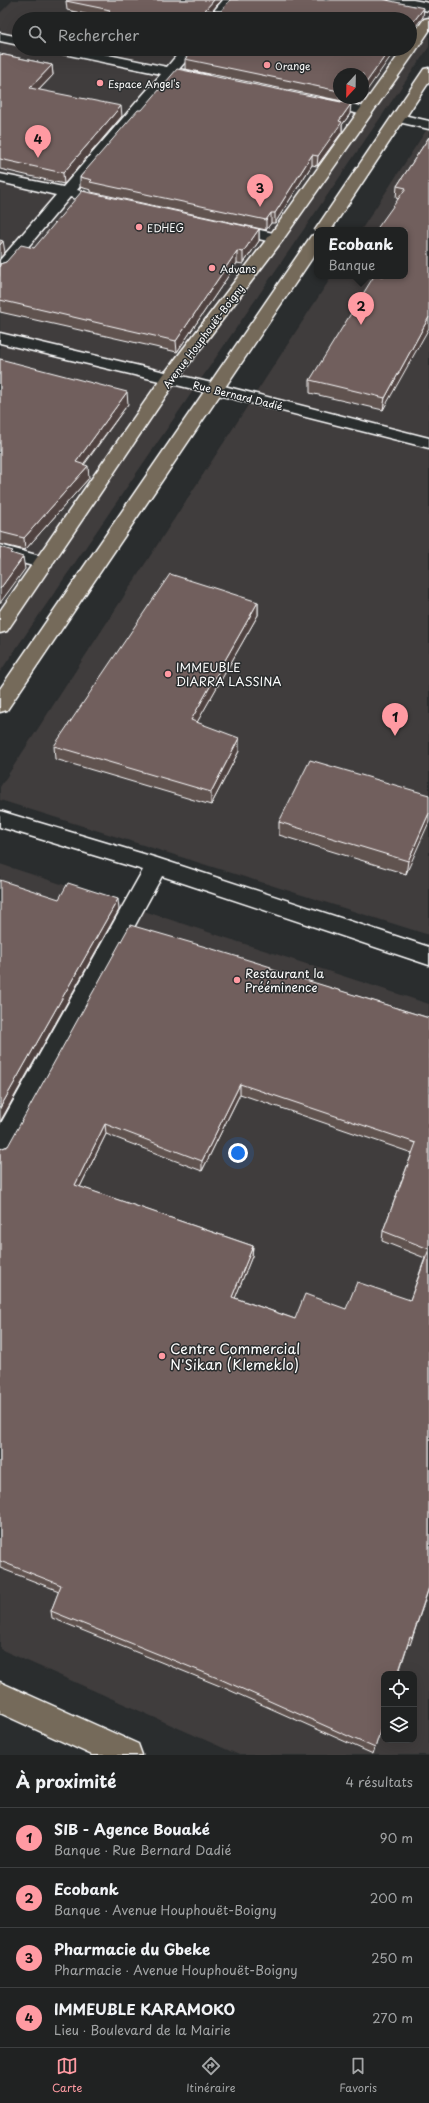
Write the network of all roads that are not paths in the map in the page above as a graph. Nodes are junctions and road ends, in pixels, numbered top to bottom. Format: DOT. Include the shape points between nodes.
graph roads {
  1 [pos="230,0"];
  2 [pos="392,0"];
  3 [pos="429,7"];
  4 [pos="220,12"];
  5 [pos="429,22"];
  6 [pos="0,37"];
  7 [pos="417,39"];
  8 [pos="12,40"];
  9 [pos="95,56"];
  10 [pos="183,56"];
  11 [pos="405,56"];
  12 [pos="171,71"];
  13 [pos="429,72"];
  14 [pos="217,81"];
  15 [pos="310,100"];
  16 [pos="365,111"];
  17 [pos="398,118"];
  18 [pos="429,125"];
  19 [pos="0,178"];
  20 [pos="67,192"];
  21 [pos="98,199"];
  22 [pos="214,225"];
  23 [pos="325,227"];
  24 [pos="276,238"];
  25 [pos="314,243"];
  26 [pos="0,270"];
  27 [pos="0,338"];
  28 [pos="170,378"];
  29 [pos="216,389"];
  30 [pos="429,443"];
  31 [pos="0,551"];
  32 [pos="44,563"];
  33 [pos="0,626"];
  34 [pos="0,705"];
  35 [pos="0,819"];
  36 [pos="157,866"];
  37 [pos="429,956"];
  38 [pos="0,1148"];
  39 [pos="0,1697"];
  40 [pos="127,1755"];
  1 -- 4 [label="street"];
  2 -- 3 [label="street"];
  5 -- 7 [label="main road, Avenue Houphouët-Boigny"];
  6 -- 8 [label="street"];
  9 -- 12 [label="street"];
  10 -- 12 [label="street"];
  11 -- 16 [label="main road, Avenue Houphouët-Boigny"];
  12 -- 14 [label="street"];
  12 -- 20 [label="street"];
  13 -- 17 [label="main road"];
  15 -- 16 [label="street"];
  16 -- 24 [label="main road, Avenue Houphouët-Boigny"];
  17 -- 18 [label="street"];
  17 -- 23 [label="main road"];
  19 -- 20 [label="street"];
  20 -- 21 [label="street"];
  20 -- 26 [label="street"];
  22 -- 24 [label="street"];
  24 -- 28 [label="main road, Avenue Houphouët-Boigny"];
  25 -- 29 [label="main road"];
  27 -- 28 [label="street, Rue Bernard Dadié"];
  28 -- 29 [label="street, Rue Bernard Dadié"];
  28 -- 32 [label="main road, Avenue Houphouët-Boigny"];
  29 -- 30 [label="street, Rue Bernard Dadié"];
  29 -- 34 [label="main road"];
  31 -- 32 [label="street"];
  32 -- 33 [label="main road, Avenue Houphouët-Boigny"];
  35 -- 36 [label="street"];
  36 -- 37 [label="street"];
  36 -- 38 [label="street"];
  39 -- 40 [label="main road"];
}
